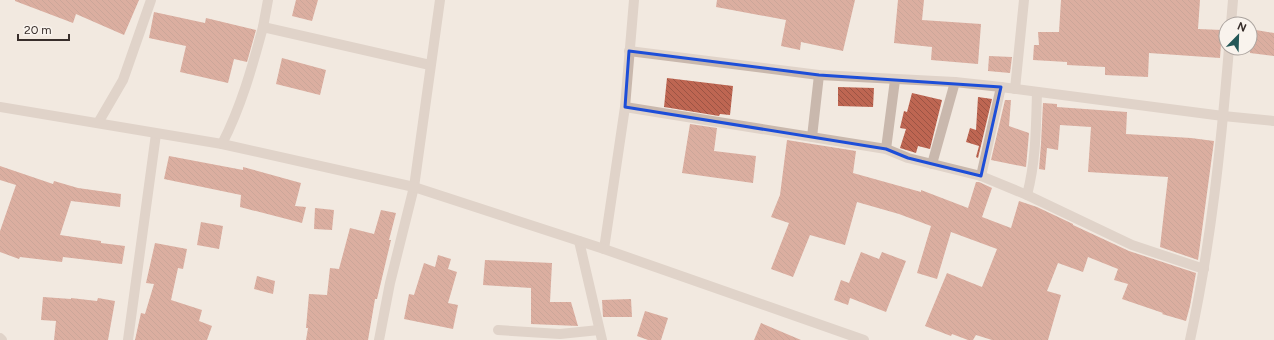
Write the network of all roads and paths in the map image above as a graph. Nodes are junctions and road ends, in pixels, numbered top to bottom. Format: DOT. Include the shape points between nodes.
graph roads {
  1 [pos="151,0"];
  2 [pos="268,0"];
  3 [pos="440,0"];
  4 [pos="634,0"];
  5 [pos="1024,0"];
  6 [pos="1232,0"];
  7 [pos="1231,16"];
  8 [pos="263,28"];
  9 [pos="629,51"];
  10 [pos="1228,56"];
  11 [pos="430,65"];
  12 [pos="819,75"];
  13 [pos="895,80"];
  14 [pos="955,82"];
  15 [pos="1001,87"];
  16 [pos="1015,89"];
  17 [pos="1037,92"];
  18 [pos="0,106"];
  19 [pos="625,107"];
  20 [pos="1223,116"];
  21 [pos="1274,121"];
  22 [pos="98,123"];
  23 [pos="156,134"];
  24 [pos="812,137"];
  25 [pos="222,144"];
  26 [pos="886,149"];
  27 [pos="932,164"];
  28 [pos="981,176"];
  29 [pos="414,187"];
  30 [pos="1027,195"];
  31 [pos="579,240"];
  32 [pos="604,249"];
  33 [pos="1204,270"];
  34 [pos="498,330"];
  35 [pos="599,330"];
  36 [pos="128,340"];
  37 [pos="379,340"];
  38 [pos="602,340"];
  39 [pos="864,340"];
  40 [pos="1190,340"];
  1 -- 22 [label="street" via="123,80"];
  2 -- 8 [label="street"];
  3 -- 11 [label="street"];
  4 -- 9 [label="street"];
  5 -- 16 [label="street"];
  6 -- 7 [label="street"];
  8 -- 11 [label="street"];
  8 -- 25 [label="street" via="243,98"];
  9 -- 12 [label="street"];
  9 -- 19 [label="street"];
  10 -- 20 [label="street"];
  11 -- 29 [label="street"];
  12 -- 13 [label="street"];
  12 -- 24 [label="street"];
  13 -- 14 [label="street"];
  13 -- 26 [label="street"];
  14 -- 15 [label="street"];
  14 -- 27 [label="street"];
  15 -- 16 [label="street"];
  15 -- 28 [label="street"];
  16 -- 17 [label="street"];
  17 -- 20 [label="street"];
  17 -- 30 [label="street" via="1035,157"];
  18 -- 22 [label="street"];
  19 -- 24 [label="street"];
  19 -- 32 [label="street"];
  20 -- 21 [label="street"];
  20 -- 33 [label="street"];
  22 -- 23 [label="street"];
  23 -- 25 [label="street"];
  23 -- 36 [label="street"];
  24 -- 26 [label="street"];
  25 -- 29 [label="street"];
  26 -- 27 [label="street"];
  27 -- 28 [label="street"];
  28 -- 30 [label="street"];
  29 -- 31 [label="street"];
  29 -- 37 [label="street"];
  30 -- 33 [label="street" via="1132,245"];
  31 -- 32 [label="street"];
  31 -- 35 [label="street"];
  32 -- 39 [label="street"];
  33 -- 40 [label="street"];
  34 -- 35 [label="street" via="560,334"];
  35 -- 38 [label="street"];
}
